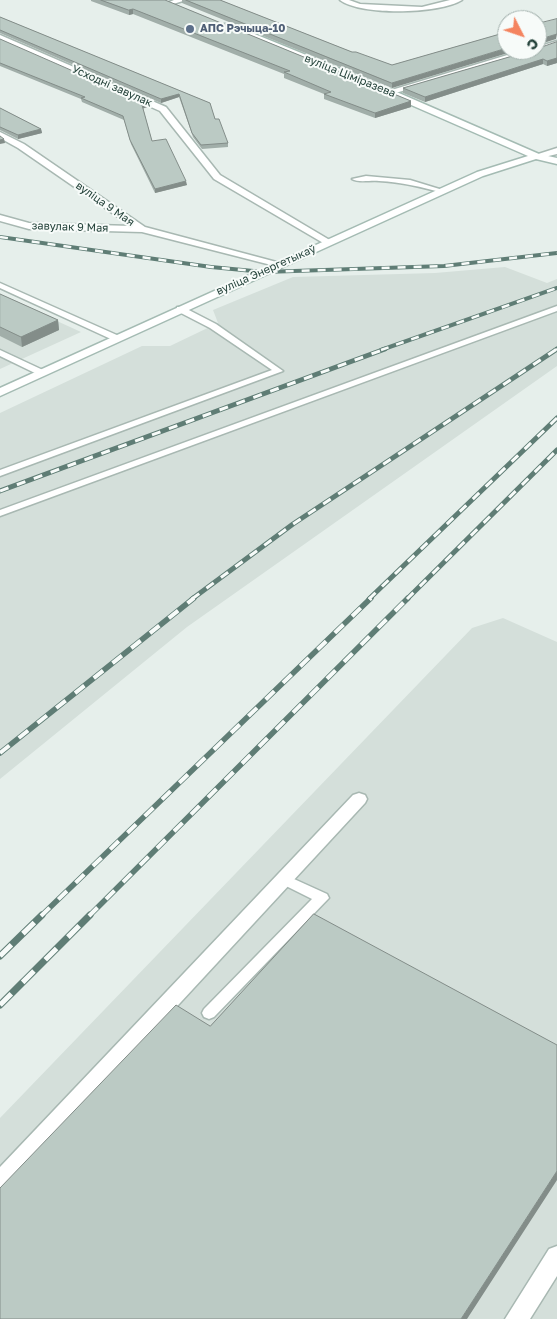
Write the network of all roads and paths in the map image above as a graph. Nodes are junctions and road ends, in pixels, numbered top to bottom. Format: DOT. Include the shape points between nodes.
graph roads {
  1 [pos="183,0"];
  2 [pos="343,0"];
  3 [pos="459,0"];
  4 [pos="166,2"];
  5 [pos="188,10"];
  6 [pos="222,24"];
  7 [pos="0,37"];
  8 [pos="498,60"];
  9 [pos="389,92"];
  10 [pos="0,135"];
  11 [pos="557,151"];
  12 [pos="536,156"];
  13 [pos="557,160"];
  14 [pos="355,179"];
  15 [pos="443,191"];
  16 [pos="0,218"];
  17 [pos="142,229"];
  18 [pos="328,242"];
  19 [pos="279,264"];
  20 [pos="0,285"];
  21 [pos="557,308"];
  22 [pos="180,309"];
  23 [pos="116,338"];
  24 [pos="0,353"];
  25 [pos="42,373"];
  26 [pos="0,392"];
  27 [pos="0,473"];
  28 [pos="0,512"];
  29 [pos="359,799"];
  30 [pos="283,879"];
  31 [pos="208,1013"];
  32 [pos="0,1182"];
  33 [pos="557,1256"];
  34 [pos="517,1319"];
  1 -- 4 [label="street"];
  2 -- 3 [label="street" via="359,6 422,9"];
  4 -- 5 [label="street"];
  6 -- 9 [label="street, вуліца Ціміразева"];
  7 -- 18 [label="street, Усходні завулак" via="163,109 217,177"];
  8 -- 9 [label="street"];
  9 -- 12 [label="street, вуліца Ціміразева"];
  10 -- 17 [label="street, вуліца 9 Мая"];
  11 -- 12 [label="street, вуліца Энергетыкаў"];
  12 -- 13 [label="street, вуліца Ціміразева"];
  12 -- 15 [label="street, вуліца Энергетыкаў" via="480,174"];
  14 -- 15 [label="lane" via="400,179"];
  15 -- 18 [label="street, вуліца Энергетыкаў"];
  16 -- 17 [label="street, завулак 9 Мая" via="29,226"];
  17 -- 19 [label="street, вуліца 9 Мая"];
  18 -- 19 [label="street, вуліца Энергетыкаў"];
  19 -- 22 [label="street, вуліца Энергетыкаў"];
  20 -- 23 [label="lane"];
  21 -- 28 [label="lane"];
  22 -- 23 [label="street, вуліца Энергетыкаў"];
  22 -- 27 [label="lane" via="213,326 279,370"];
  23 -- 25 [label="street, вуліца Энергетыкаў"];
  24 -- 25 [label="lane"];
  25 -- 26 [label="street, вуліца Энергетыкаў"];
  29 -- 30 [label="street"];
  30 -- 31 [label="lane" via="322,898"];
  30 -- 32 [label="street"];
  33 -- 34 [label="street"];
}
